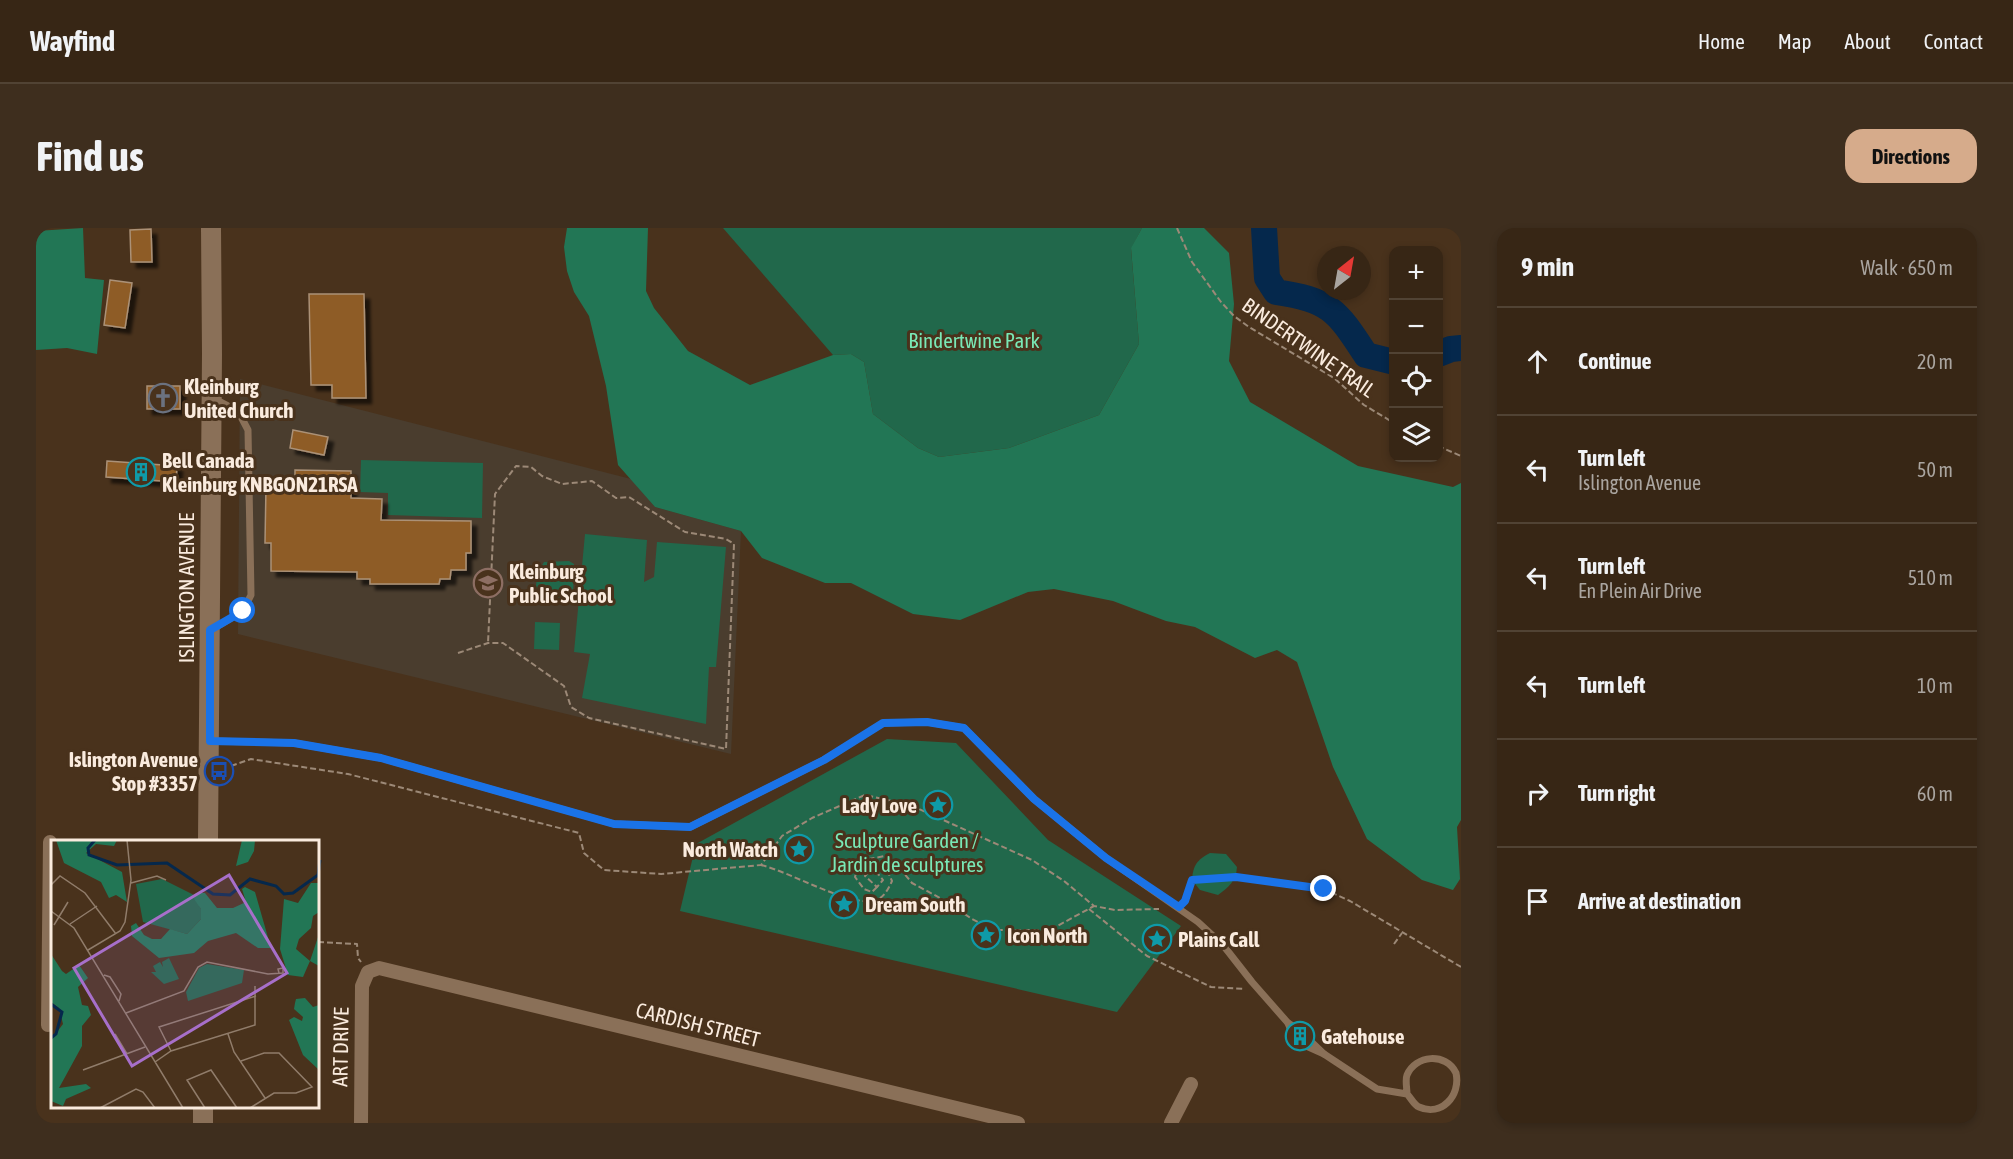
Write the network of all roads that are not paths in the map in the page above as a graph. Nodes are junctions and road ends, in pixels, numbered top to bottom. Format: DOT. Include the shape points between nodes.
graph roads {
  1 [pos="211,228"];
  2 [pos="211,398"];
  3 [pos="210,630"];
  4 [pos="210,741"];
  5 [pos="208,840"];
  6 [pos="50,842"];
  7 [pos="368,972"];
  8 [pos="46,1024"];
  9 [pos="1191,1084"];
  10 [pos="1407,1094"];
  11 [pos="361,1123"];
  12 [pos="1018,1123"];
  13 [pos="1171,1123"];
  1 -- 2 [label="street, ISLINGTON AVENUE"];
  2 -- 3 [label="street, ISLINGTON AVENUE"];
  2 -- 3 [label="lane" via="238,411 248,430 250,595 243,611"];
  3 -- 4 [label="street, ISLINGTON AVENUE"];
  4 -- 5 [label="street, ISLINGTON AVENUE"];
  4 -- 10 [label="lane" via="294,743 381,758 614,824 690,827 824,760 883,723 927,722 964,728 1034,799 1106,858 1179,907 1223,945 1288,1023 1324,1054 1377,1089"];
  6 -- 8 [label="street"];
  7 -- 11 [label="street, ART DRIVE" via="362,986"];
  7 -- 12 [label="street, CARDISH STREET" via="391,971"];
  9 -- 13 [label="street"];
  10 -- 10 [label="lane" via="1418,1107 1434,1111 1450,1104 1458,1089 1455,1072 1443,1060 1426,1058 1407,1076"];
}
